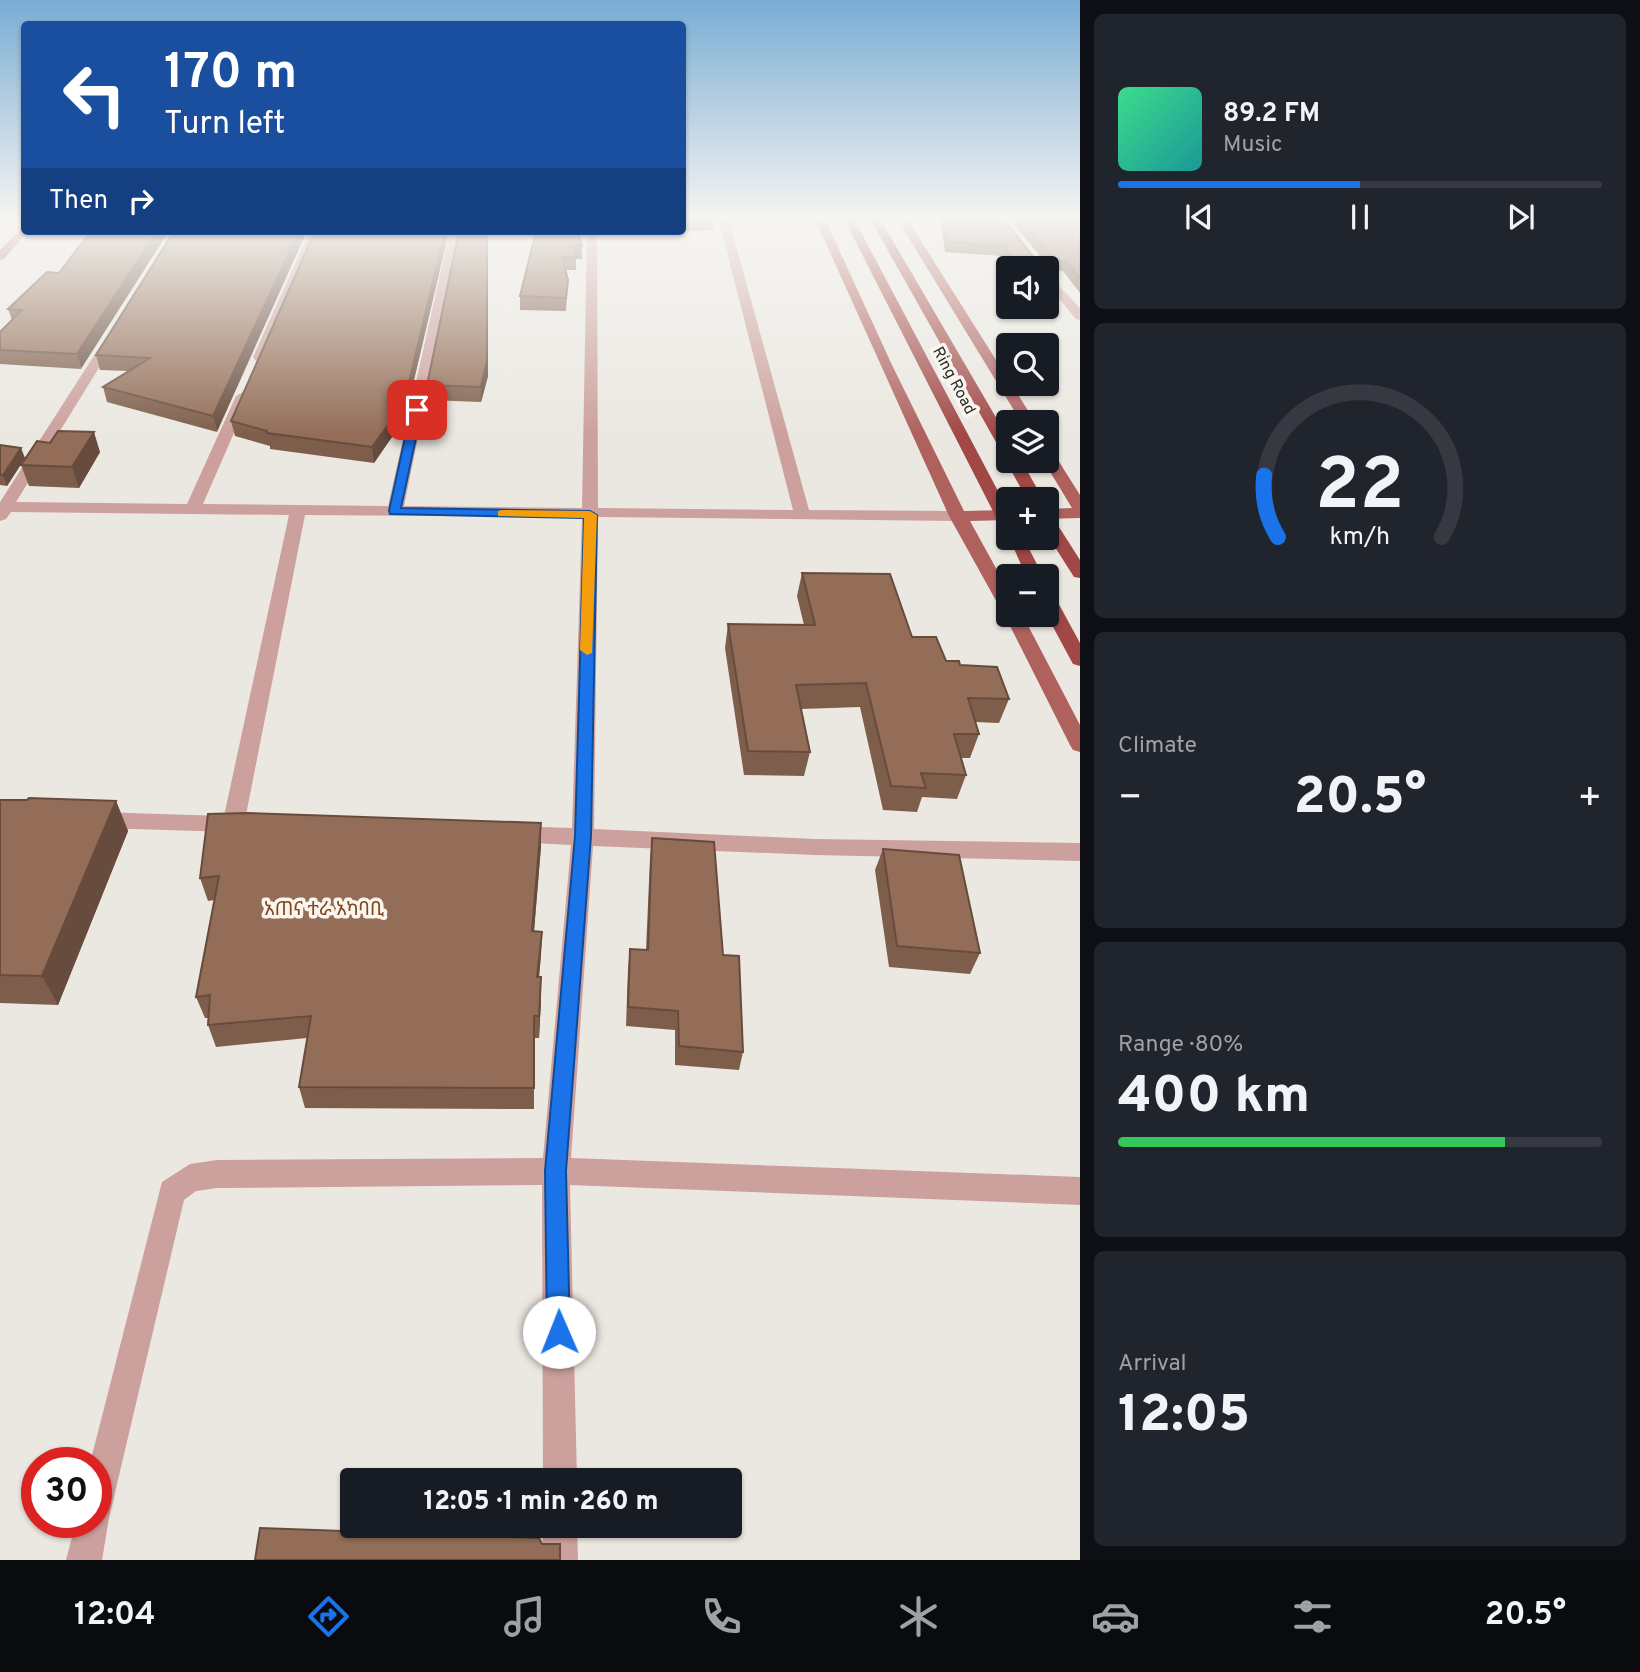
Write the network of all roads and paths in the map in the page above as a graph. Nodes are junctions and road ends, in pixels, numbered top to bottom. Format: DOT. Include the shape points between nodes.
graph roads {
  1 [pos="289,290"];
  2 [pos="442,290"];
  3 [pos="592,290"];
  4 [pos="743,290"];
  5 [pos="851,290"];
  6 [pos="886,290"];
  7 [pos="916,290"];
  8 [pos="946,290"];
  9 [pos="1059,291"];
  10 [pos="1080,316"];
  11 [pos="120,323"];
  12 [pos="1021,410"];
  13 [pos="996,431"];
  14 [pos="1058,473"];
  15 [pos="996,499"];
  16 [pos="1080,508"];
  17 [pos="193,509"];
  18 [pos="2,510"];
  19 [pos="298,510"];
  20 [pos="395,511"];
  21 [pos="803,513"];
  22 [pos="1080,513"];
  23 [pos="590,515"];
  24 [pos="1059,515"];
  25 [pos="957,516"];
  26 [pos="996,518"];
  27 [pos="1059,538"];
  28 [pos="1080,573"];
  29 [pos="996,585"];
  30 [pos="1059,621"];
  31 [pos="1020,627"];
  32 [pos="1080,660"];
  33 [pos="1080,745"];
  34 [pos="82,819"];
  35 [pos="233,824"];
  36 [pos="260,825"];
  37 [pos="489,833"];
  38 [pos="583,836"];
  39 [pos="1080,852"];
  40 [pos="556,1171"];
  41 [pos="1080,1191"];
  42 [pos="111,1447"];
  43 [pos="561,1468"];
  44 [pos="89,1538"];
  45 [pos="560,1538"];
  46 [pos="84,1560"];
  47 [pos="560,1560"];
  1 -- 17 [label="street"];
  2 -- 20 [label="street"];
  3 -- 23 [label="street"];
  4 -- 21 [label="street"];
  5 -- 25 [label="main road"];
  6 -- 15 [label="highway, Ring Road"];
  7 -- 13 [label="highway, Ring Road"];
  8 -- 12 [label="main road"];
  9 -- 10 [label="street"];
  11 -- 18 [label="street"];
  14 -- 16 [label="main road"];
  17 -- 18 [label="street"];
  17 -- 19 [label="street"];
  19 -- 20 [label="street"];
  19 -- 35 [label="street"];
  20 -- 23 [label="street"];
  21 -- 23 [label="street"];
  21 -- 25 [label="street"];
  22 -- 24 [label="main road"];
  23 -- 38 [label="street"];
  25 -- 26 [label="main road"];
  25 -- 29 [label="main road"];
  27 -- 28 [label="highway"];
  30 -- 32 [label="highway"];
  31 -- 33 [label="main road"];
  34 -- 35 [label="street"];
  35 -- 36 [label="street"];
  37 -- 38 [label="street"];
  38 -- 39 [label="street" via="815,847"];
  38 -- 40 [label="street"];
  40 -- 41 [label="street"];
  40 -- 42 [label="street" via="190,1178 172,1192"];
  40 -- 43 [label="street"];
  44 -- 46 [label="street"];
  45 -- 47 [label="street"];
}
